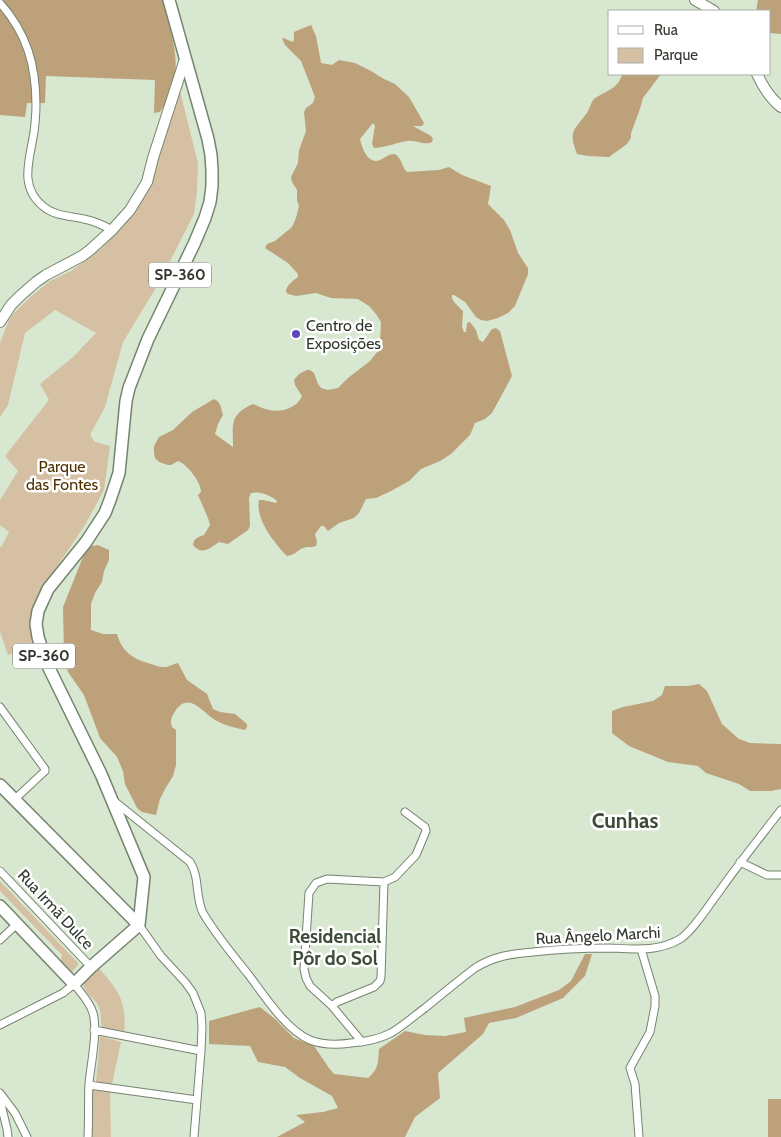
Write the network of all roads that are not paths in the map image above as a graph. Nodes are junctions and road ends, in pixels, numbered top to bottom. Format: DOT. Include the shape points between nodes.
graph roads {
  1 [pos="169,0"];
  2 [pos="695,0"];
  3 [pos="0,3"];
  4 [pos="712,10"];
  5 [pos="185,59"];
  6 [pos="757,75"];
  7 [pos="781,107"];
  8 [pos="112,230"];
  9 [pos="0,322"];
  10 [pos="0,707"];
  11 [pos="0,785"];
  12 [pos="112,799"];
  13 [pos="15,800"];
  14 [pos="781,810"];
  15 [pos="405,812"];
  16 [pos="740,862"];
  17 [pos="0,871"];
  18 [pos="781,875"];
  19 [pos="384,882"];
  20 [pos="0,906"];
  21 [pos="17,924"];
  22 [pos="139,926"];
  23 [pos="0,940"];
  24 [pos="641,949"];
  25 [pos="91,967"];
  26 [pos="74,984"];
  27 [pos="332,1006"];
  28 [pos="0,1025"];
  29 [pos="94,1030"];
  30 [pos="362,1042"];
  31 [pos="202,1051"];
  32 [pos="89,1085"];
  33 [pos="0,1093"];
  34 [pos="0,1100"];
  35 [pos="197,1100"];
  36 [pos="5,1134"];
  37 [pos="27,1137"];
  38 [pos="88,1137"];
  39 [pos="194,1137"];
  40 [pos="639,1137"];
  1 -- 5 [label="main road, SP-360"];
  2 -- 4 [label="street"];
  3 -- 8 [label="street" via="21,33 30,53 34,74 36,105 27,177 34,198 44,208 62,216 85,219"];
  5 -- 8 [label="street" via="147,182 130,210"];
  5 -- 12 [label="main road, SP-360" via="211,155 210,202 129,388 119,473 105,513 48,588 36,624 47,664"];
  6 -- 7 [label="street" via="768,95"];
  8 -- 9 [label="street" via="82,256 36,282 11,305"];
  10 -- 13 [label="street" via="45,771"];
  11 -- 13 [label="main road"];
  12 -- 22 [label="main road, SP-360" via="144,877"];
  12 -- 30 [label="street, Rua Ângelo Marchi" via="190,862 196,874 204,915 280,1016 309,1039 338,1045"];
  13 -- 22 [label="main road"];
  14 -- 16 [label="street, Rua Ângelo Marchi"];
  15 -- 19 [label="street" via="426,830 416,855 395,877"];
  16 -- 18 [label="street" via="767,875"];
  16 -- 24 [label="street, Rua Ângelo Marchi" via="682,938 671,944"];
  17 -- 25 [label="street, Rua Irmã Dulce"];
  19 -- 27 [label="street" via="380,981 374,987"];
  19 -- 27 [label="street" via="327,879 308,893 304,969 310,986"];
  20 -- 21 [label="main road"];
  21 -- 23 [label="street"];
  21 -- 26 [label="main road"];
  22 -- 25 [label="main road"];
  22 -- 31 [label="street" via="193,993 201,1013"];
  24 -- 30 [label="street, Rua Ângelo Marchi" via="560,948 486,961 391,1033"];
  24 -- 40 [label="street" via="655,1006 650,1032 630,1068 635,1084"];
  25 -- 26 [label="main road"];
  26 -- 28 [label="street" via="63,993"];
  26 -- 29 [label="street" via="90,1004"];
  27 -- 30 [label="street"];
  29 -- 31 [label="street"];
  29 -- 32 [label="street"];
  31 -- 35 [label="street"];
  32 -- 35 [label="street"];
  32 -- 38 [label="street"];
  33 -- 37 [label="street"];
  34 -- 36 [label="street"];
  35 -- 39 [label="street"];
}
